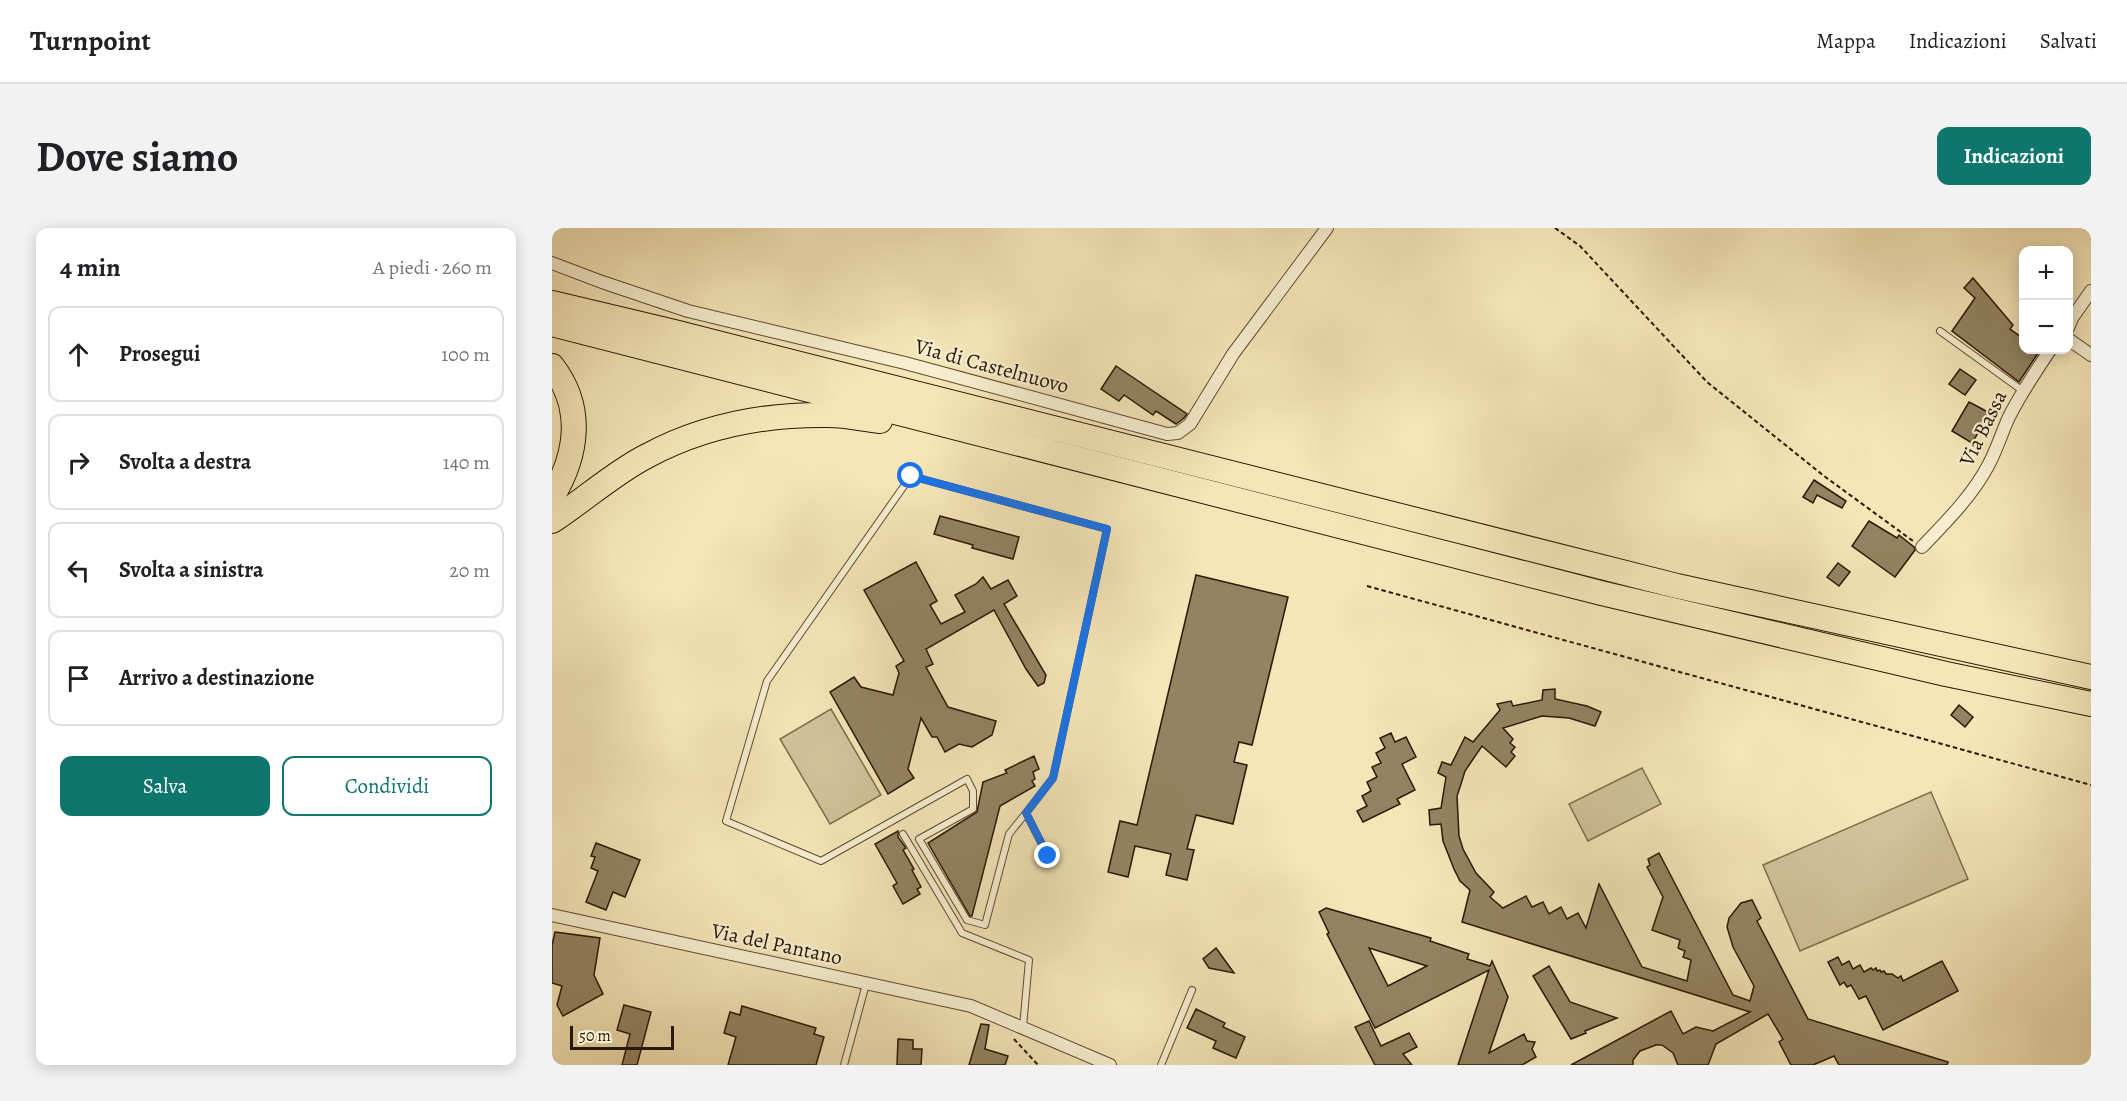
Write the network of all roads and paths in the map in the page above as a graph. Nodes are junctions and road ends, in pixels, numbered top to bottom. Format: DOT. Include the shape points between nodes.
graph roads {
  1 [pos="1327,228"];
  2 [pos="1556,228"];
  3 [pos="552,263"];
  4 [pos="2091,291"];
  5 [pos="552,292"];
  6 [pos="552,303"];
  7 [pos="2073,317"];
  8 [pos="552,324"];
  9 [pos="1940,331"];
  10 [pos="674,332"];
  11 [pos="2073,342"];
  12 [pos="2047,354"];
  13 [pos="2091,355"];
  14 [pos="552,366"];
  15 [pos="2023,391"];
  16 [pos="1001,438"];
  17 [pos="552,497"];
  18 [pos="552,520"];
  19 [pos="1922,548"];
  20 [pos="1367,586"];
  21 [pos="2091,677"];
  22 [pos="2091,704"];
  23 [pos="2091,785"];
  24 [pos="1026,813"];
  25 [pos="903,834"];
  26 [pos="1048,856"];
  27 [pos="552,915"];
  28 [pos="866,983"];
  29 [pos="1192,990"];
  30 [pos="1023,1027"];
  31 [pos="844,1065"];
  32 [pos="1110,1065"];
  33 [pos="1161,1065"];
  1 -- 3 [label="street, Via di Castelnuovo" via="1233,354 1190,424 1178,433 1167,434 905,363 688,310"];
  2 -- 19 [label="path" via="1580,246 1707,382"];
  4 -- 7 [label="street"];
  5 -- 10 [label="highway"];
  6 -- 10 [label="highway"];
  8 -- 16 [label="highway"];
  9 -- 15 [label="lane"];
  10 -- 21 [label="highway" via="1677,586"];
  11 -- 13 [label="street"];
  12 -- 15 [label="street, Via Bassa"];
  14 -- 17 [label="highway" via="563,380 575,428 571,457"];
  15 -- 19 [label="street, Via Bassa" via="1989,464"];
  16 -- 18 [label="highway" via="831,415 784,416 725,426 696,434 645,457"];
  16 -- 22 [label="highway" via="1716,621"];
  20 -- 23 [label="path"];
  24 -- 24 [label="lane" via="1009,834 985,925 967,920 919,839 973,809 973,791 967,779 821,861 726,821 767,681 911,476 1107,529 1053,778"];
  24 -- 26 [label="lane"];
  25 -- 30 [label="lane" via="962,933 1029,960"];
  27 -- 28 [label="street, Via del Pantano"];
  28 -- 30 [label="street, Via del Pantano" via="971,1006"];
  28 -- 31 [label="lane"];
  29 -- 33 [label="lane"];
  30 -- 32 [label="street, Via del Pantano"];
}
